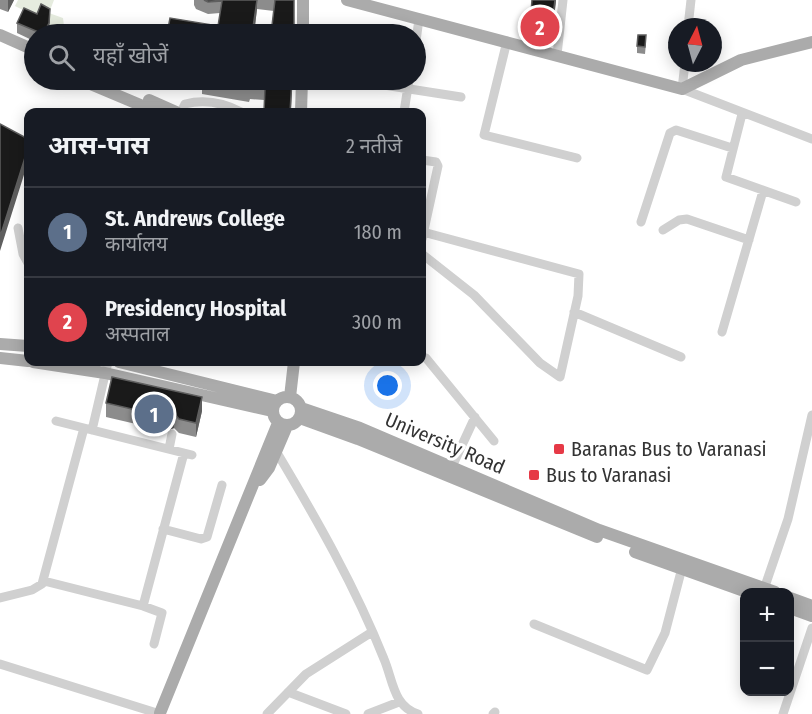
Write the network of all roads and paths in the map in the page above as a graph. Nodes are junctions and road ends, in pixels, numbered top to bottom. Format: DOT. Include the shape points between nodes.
graph roads {
  1 [pos="303,0"];
  2 [pos="347,0"];
  3 [pos="562,0"];
  4 [pos="691,0"];
  5 [pos="689,18"];
  6 [pos="419,19"];
  7 [pos="303,24"];
  8 [pos="418,24"];
  9 [pos="0,35"];
  10 [pos="507,41"];
  11 [pos="812,42"];
  12 [pos="0,44"];
  13 [pos="24,46"];
  14 [pos="24,55"];
  15 [pos="557,55"];
  16 [pos="684,72"];
  17 [pos="426,88"];
  18 [pos="682,89"];
  19 [pos="105,90"];
  20 [pos="124,90"];
  21 [pos="302,90"];
  22 [pos="407,90"];
  23 [pos="461,97"];
  24 [pos="148,108"];
  25 [pos="167,108"];
  26 [pos="184,108"];
  27 [pos="234,108"];
  28 [pos="301,108"];
  29 [pos="405,108"];
  30 [pos="742,114"];
  31 [pos="812,139"];
  32 [pos="732,148"];
  33 [pos="577,158"];
  34 [pos="426,161"];
  35 [pos="763,191"];
  36 [pos="796,202"];
  37 [pos="426,211"];
  38 [pos="641,222"];
  39 [pos="18,228"];
  40 [pos="663,230"];
  41 [pos="426,237"];
  42 [pos="749,240"];
  43 [pos="24,256"];
  44 [pos="426,257"];
  45 [pos="574,312"];
  46 [pos="722,332"];
  47 [pos="0,344"];
  48 [pos="24,346"];
  49 [pos="681,357"];
  50 [pos="0,358"];
  51 [pos="426,358"];
  52 [pos="24,360"];
  53 [pos="148,366"];
  54 [pos="294,366"];
  55 [pos="107,367"];
  56 [pos="290,397"];
  57 [pos="274,406"];
  58 [pos="300,413"];
  59 [pos="475,417"];
  60 [pos="812,418"];
  61 [pos="56,421"];
  62 [pos="283,424"];
  63 [pos="88,429"];
  64 [pos="172,434"];
  65 [pos="494,441"];
  66 [pos="169,449"];
  67 [pos="276,451"];
  68 [pos="808,456"];
  69 [pos="450,472"];
  70 [pos="222,485"];
  71 [pos="255,486"];
  72 [pos="163,529"];
  73 [pos="682,566"];
  74 [pos="44,581"];
  75 [pos="758,588"];
  76 [pos="769,588"];
  77 [pos="740,589"];
  78 [pos="0,598"];
  79 [pos="794,600"];
  80 [pos="143,606"];
  81 [pos="812,606"];
  82 [pos="794,610"];
  83 [pos="812,616"];
  84 [pos="534,624"];
  85 [pos="812,628"];
  86 [pos="372,632"];
  87 [pos="154,644"];
  88 [pos="0,664"];
  89 [pos="288,692"];
  90 [pos="399,702"];
  91 [pos="160,713"];
  92 [pos="268,714"];
  93 [pos="346,714"];
  94 [pos="368,714"];
  95 [pos="418,714"];
  96 [pos="783,714"];
  1 -- 7 [label="main road"];
  2 -- 6 [label="main road"];
  3 -- 15 [label="street"];
  4 -- 5 [label="street"];
  6 -- 8 [label="street"];
  6 -- 10 [label="main road"];
  9 -- 13 [label="main road"];
  10 -- 15 [label="main road"];
  10 -- 33 [label="street" via="484,135"];
  11 -- 18 [label="main road" via="741,60"];
  12 -- 14 [label="main road"];
  15 -- 18 [label="main road"];
  16 -- 18 [label="street"];
  17 -- 23 [label="street"];
  18 -- 30 [label="street"];
  19 -- 24 [label="main road"];
  20 -- 25 [label="main road"];
  21 -- 28 [label="main road"];
  22 -- 29 [label="street"];
  26 -- 27 [label="street" via="185,104 216,100"];
  30 -- 31 [label="street"];
  30 -- 32 [label="street"];
  32 -- 35 [label="street" via="726,177"];
  32 -- 38 [label="street" via="676,130 670,133"];
  34 -- 37 [label="street" via="438,166"];
  35 -- 36 [label="street"];
  35 -- 42 [label="street"];
  39 -- 43 [label="street"];
  40 -- 42 [label="street" via="687,219"];
  41 -- 45 [label="street" via="578,273"];
  42 -- 46 [label="street"];
  44 -- 45 [label="street" via="474,295 534,357 560,377"];
  45 -- 49 [label="street"];
  47 -- 48 [label="main road"];
  50 -- 52 [label="main road"];
  51 -- 59 [label="street"];
  53 -- 57 [label="main road"];
  54 -- 56 [label="main road"];
  55 -- 57 [label="main road"];
  55 -- 63 [label="street"];
  56 -- 57 [label="main road"];
  56 -- 58 [label="main road" via="296,400"];
  57 -- 62 [label="main road"];
  58 -- 62 [label="main road"];
  58 -- 69 [label="main road, University Road" via="360,428"];
  59 -- 65 [label="street"];
  59 -- 69 [label="street"];
  60 -- 68 [label="street"];
  61 -- 63 [label="street"];
  62 -- 67 [label="main road"];
  62 -- 71 [label="main road"];
  63 -- 66 [label="street"];
  63 -- 74 [label="street"];
  64 -- 66 [label="street"];
  66 -- 72 [label="street" via="188,454"];
  67 -- 71 [label="main road"];
  67 -- 86 [label="street" via="329,540"];
  68 -- 76 [label="street"];
  69 -- 73 [label="main road, University Road"];
  70 -- 72 [label="street" via="207,537 201,539"];
  71 -- 91 [label="main road"];
  72 -- 80 [label="street"];
  73 -- 75 [label="main road, University Road"];
  73 -- 77 [label="main road, University Road"];
  73 -- 84 [label="street" via="665,633 647,670"];
  74 -- 78 [label="street" via="32,590"];
  74 -- 80 [label="street"];
  79 -- 81 [label="main road"];
  80 -- 87 [label="street" via="162,613"];
  82 -- 83 [label="main road"];
  85 -- 96 [label="street"];
  86 -- 89 [label="street" via="316,667"];
  86 -- 90 [label="street"];
  88 -- 91 [label="street"];
  89 -- 92 [label="street"];
  89 -- 93 [label="street"];
  90 -- 94 [label="street"];
  90 -- 95 [label="street"];
}
